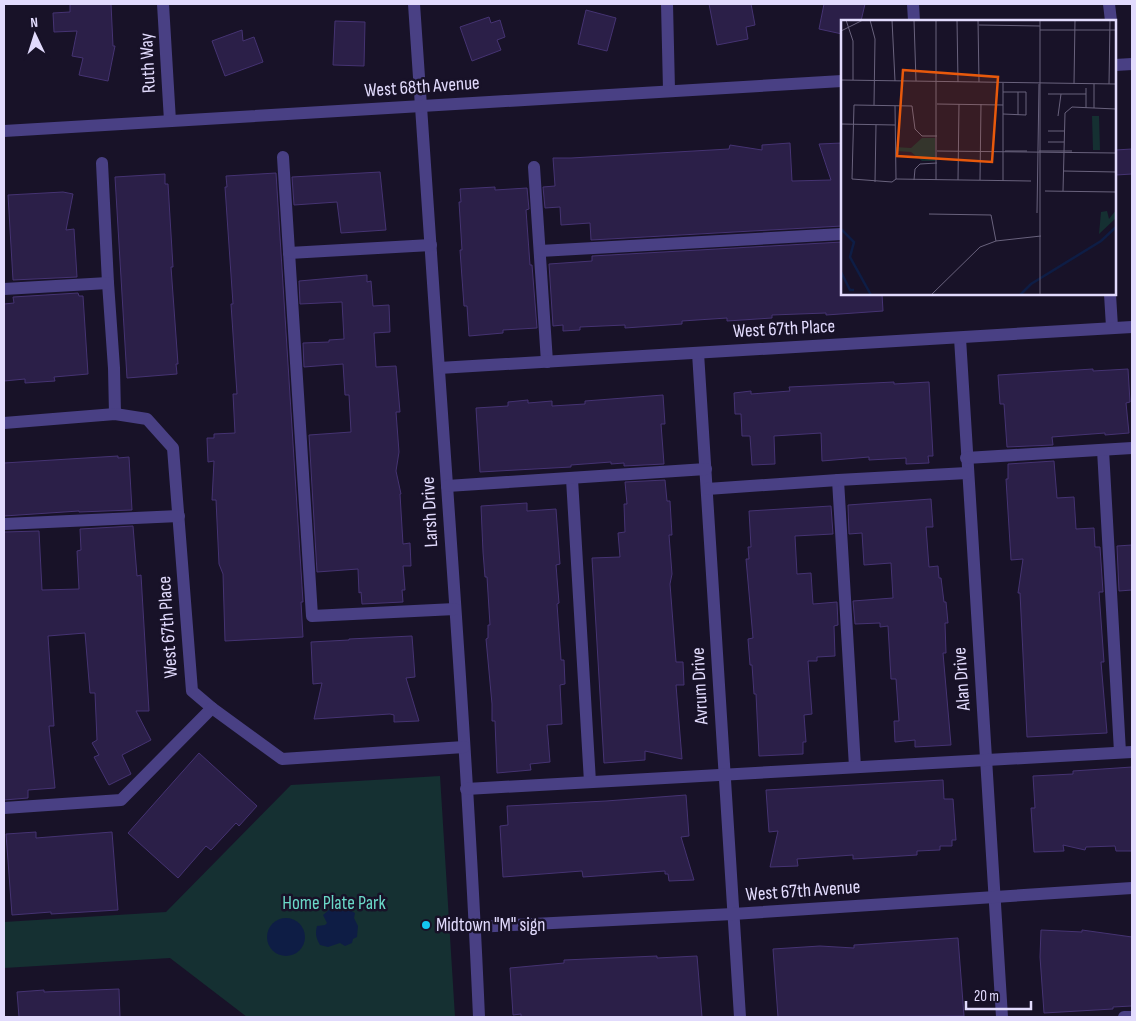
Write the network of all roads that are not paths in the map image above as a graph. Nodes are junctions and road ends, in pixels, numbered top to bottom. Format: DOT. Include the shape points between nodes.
graph roads {
  1 [pos="164,4"];
  2 [pos="414,4"];
  3 [pos="668,4"];
  4 [pos="913,4"];
  5 [pos="1109,4"];
  6 [pos="914,20"];
  7 [pos="1111,20"];
  8 [pos="1132,64"];
  9 [pos="1116,65"];
  10 [pos="841,81"];
  11 [pos="669,90"];
  12 [pos="420,106"];
  13 [pos="170,121"];
  14 [pos="4,131"];
  15 [pos="283,157"];
  16 [pos="102,163"];
  17 [pos="534,167"];
  18 [pos="841,234"];
  19 [pos="431,245"];
  20 [pos="540,251"];
  21 [pos="289,253"];
  22 [pos="108,283"];
  23 [pos="4,289"];
  24 [pos="1110,295"];
  25 [pos="1132,326"];
  26 [pos="1112,328"];
  27 [pos="960,338"];
  28 [pos="698,353"];
  29 [pos="547,362"];
  30 [pos="439,368"];
  31 [pos="115,414"];
  32 [pos="4,423"];
  33 [pos="1132,448"];
  34 [pos="1103,450"];
  35 [pos="966,458"];
  36 [pos="706,469"];
  37 [pos="967,473"];
  38 [pos="572,479"];
  39 [pos="838,480"];
  40 [pos="447,486"];
  41 [pos="707,490"];
  42 [pos="179,516"];
  43 [pos="4,524"];
  44 [pos="454,609"];
  45 [pos="212,708"];
  46 [pos="464,747"];
  47 [pos="1126,752"];
  48 [pos="986,760"];
  49 [pos="855,767"];
  50 [pos="724,774"];
  51 [pos="590,782"];
  52 [pos="466,789"];
  53 [pos="4,808"];
  54 [pos="1132,888"];
  55 [pos="994,896"];
  56 [pos="733,914"];
  57 [pos="475,927"];
  58 [pos="480,1017"];
  59 [pos="740,1017"];
  60 [pos="1002,1017"];
  61 [pos="1124,1017"];
  62 [pos="1132,1017"];
  1 -- 13 [label="street, Ruth Way"];
  2 -- 12 [label="street, Larsh Drive"];
  3 -- 11 [label="street"];
  4 -- 6 [label="street"];
  5 -- 7 [label="street"];
  8 -- 9 [label="street"];
  10 -- 11 [label="street, West 68th Avenue"];
  11 -- 12 [label="street, West 68th Avenue"];
  12 -- 13 [label="street, West 68th Avenue"];
  12 -- 19 [label="street, Larsh Drive"];
  13 -- 14 [label="street, West 68th Avenue"];
  15 -- 21 [label="street"];
  16 -- 22 [label="street"];
  17 -- 20 [label="street"];
  18 -- 20 [label="street"];
  19 -- 21 [label="street"];
  19 -- 30 [label="street, Larsh Drive"];
  20 -- 29 [label="street"];
  21 -- 44 [label="street" via="312,616"];
  22 -- 23 [label="street"];
  22 -- 31 [label="street"];
  24 -- 26 [label="street"];
  25 -- 26 [label="street, West 67th Place"];
  26 -- 27 [label="street, West 67th Place"];
  27 -- 28 [label="street, West 67th Place"];
  27 -- 35 [label="street, Alan Drive"];
  28 -- 29 [label="street, West 67th Place"];
  28 -- 36 [label="street, Avrum Drive"];
  29 -- 30 [label="street, West 67th Place"];
  30 -- 40 [label="street, Larsh Drive"];
  31 -- 32 [label="street, West 67th Place"];
  31 -- 42 [label="street, West 67th Place" via="147,419 173,448"];
  33 -- 34 [label="street"];
  34 -- 35 [label="street"];
  34 -- 47 [label="street"];
  35 -- 37 [label="street, Alan Drive"];
  36 -- 38 [label="street"];
  36 -- 41 [label="street, Avrum Drive"];
  37 -- 39 [label="street"];
  37 -- 48 [label="street, Alan Drive"];
  38 -- 40 [label="street"];
  38 -- 51 [label="street"];
  39 -- 41 [label="street"];
  39 -- 49 [label="street"];
  40 -- 44 [label="street, Larsh Drive"];
  41 -- 50 [label="street, Avrum Drive"];
  42 -- 43 [label="street"];
  42 -- 45 [label="street, West 67th Place" via="192,691"];
  44 -- 46 [label="street, Larsh Drive"];
  45 -- 46 [label="street, West 67th Place" via="282,759"];
  45 -- 53 [label="street" via="120,800"];
  46 -- 52 [label="street, Larsh Drive"];
  47 -- 48 [label="street"];
  48 -- 49 [label="street"];
  48 -- 55 [label="street, Alan Drive"];
  49 -- 50 [label="street"];
  50 -- 51 [label="street"];
  50 -- 56 [label="street, Avrum Drive"];
  51 -- 52 [label="street"];
  52 -- 57 [label="street, Larsh Drive"];
  54 -- 55 [label="street, West 67th Avenue"];
  55 -- 56 [label="street, West 67th Avenue"];
  55 -- 60 [label="street, Alan Drive"];
  56 -- 57 [label="street, West 67th Avenue"];
  56 -- 59 [label="street, Avrum Drive"];
  57 -- 58 [label="street, Larsh Drive"];
  61 -- 62 [label="street"];
}
